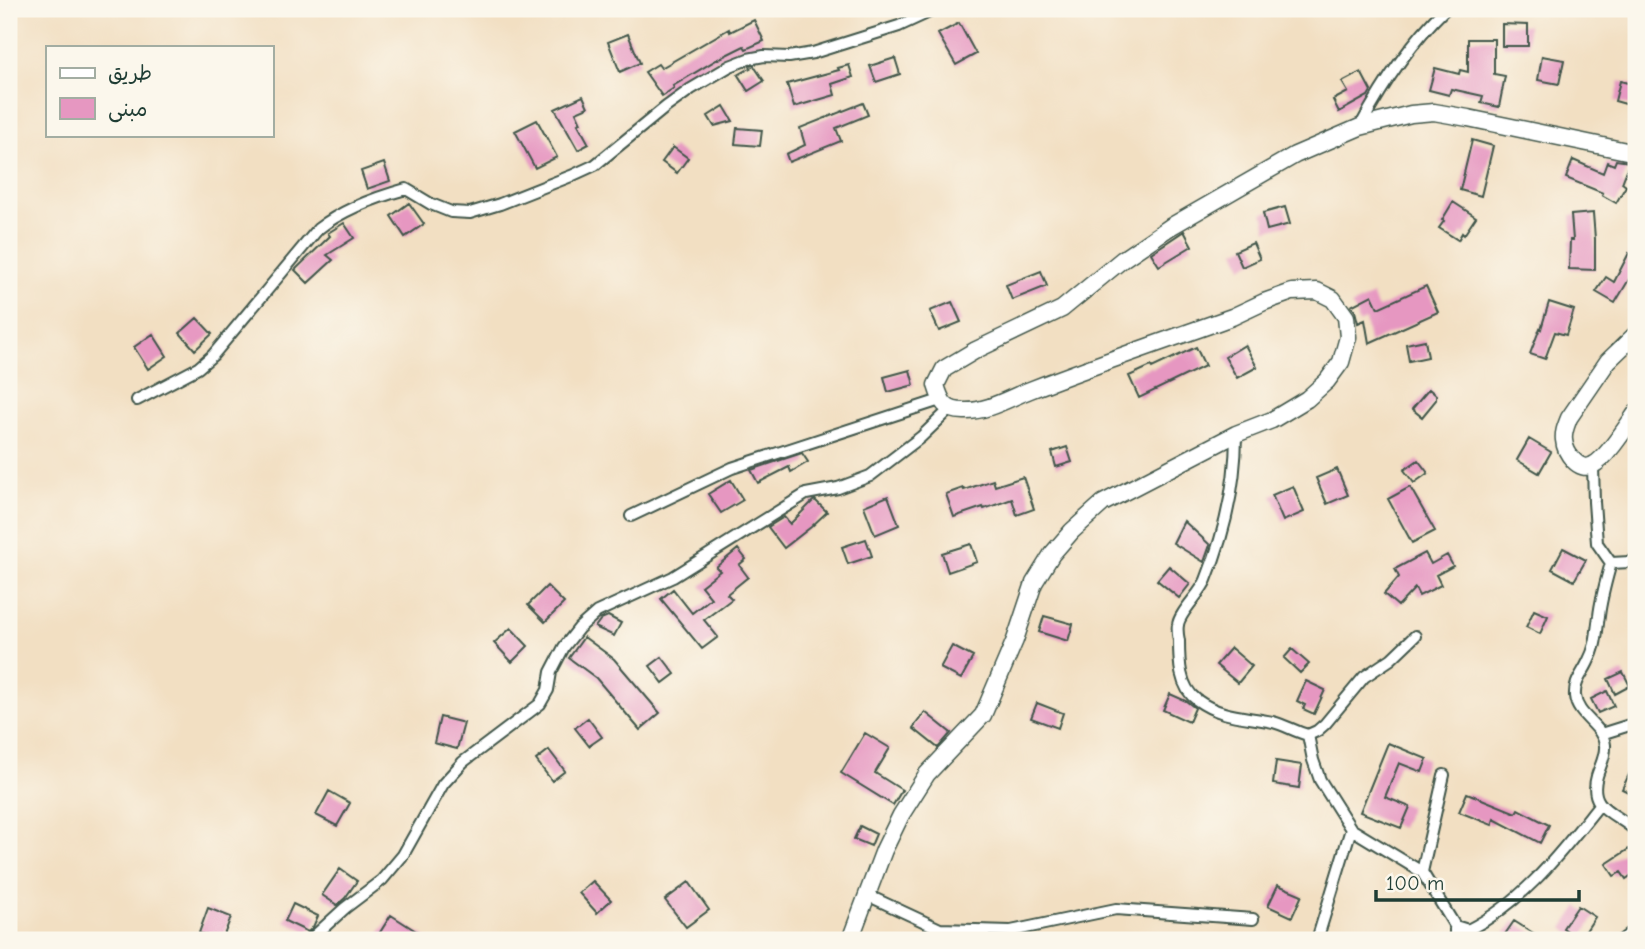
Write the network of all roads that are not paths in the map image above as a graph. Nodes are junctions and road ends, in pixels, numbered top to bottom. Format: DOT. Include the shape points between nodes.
graph roads {
  1 [pos="936,9"];
  2 [pos="1445,9"];
  3 [pos="1360,127"];
  4 [pos="1636,153"];
  5 [pos="1636,334"];
  6 [pos="137,400"];
  7 [pos="945,405"];
  8 [pos="1636,414"];
  9 [pos="1236,434"];
  10 [pos="1593,466"];
  11 [pos="631,516"];
  12 [pos="1636,559"];
  13 [pos="1611,564"];
  14 [pos="1415,636"];
  15 [pos="1636,723"];
  16 [pos="1601,734"];
  17 [pos="1308,735"];
  18 [pos="1444,775"];
  19 [pos="1599,805"];
  20 [pos="1351,829"];
  21 [pos="1636,831"];
  22 [pos="1422,872"];
  23 [pos="867,895"];
  24 [pos="1253,919"];
  25 [pos="1455,926"];
  26 [pos="1636,929"];
  27 [pos="310,940"];
  28 [pos="850,940"];
  29 [pos="1317,940"];
  30 [pos="1455,940"];
  31 [pos="1622,940"];
  1 -- 6 [label="street" via="900,26 813,53 764,56 730,66 666,107 595,165 500,204 470,213 451,212 406,189 338,215 318,229 213,355 198,368"];
  2 -- 3 [label="street" via="1380,89"];
  3 -- 4 [label="street" via="1434,112"];
  3 -- 7 [label="street" via="1295,155 1170,227 1062,309 944,369 936,385"];
  5 -- 10 [label="street" via="1608,361 1565,429 1570,456 1585,467"];
  7 -- 9 [label="street" via="965,412 988,407 1292,292 1317,291 1333,299 1346,317 1348,337 1340,362 1307,399"];
  7 -- 11 [label="street" via="732,468"];
  7 -- 27 [label="street" via="921,437 870,477 806,494 673,577 597,612 564,647 540,704 464,762 443,784 403,855 382,880"];
  8 -- 10 [label="street"];
  9 -- 17 [label="street" via="1236,464 1226,518 1205,583 1177,623 1183,681 1194,698 1210,708"];
  9 -- 23 [label="street" via="1102,503 1052,554 1034,583 983,715 927,774 901,815"];
  10 -- 13 [label="street" via="1597,543"];
  12 -- 13 [label="street"];
  13 -- 16 [label="street" via="1597,641 1575,684 1580,711"];
  14 -- 17 [label="street" via="1364,677 1325,724"];
  15 -- 16 [label="street"];
  16 -- 19 [label="street" via="1605,745 1595,792"];
  17 -- 20 [label="street" via="1320,780"];
  18 -- 22 [label="street"];
  19 -- 21 [label="street"];
  19 -- 25 [label="street" via="1528,888 1482,923 1468,930"];
  20 -- 22 [label="street"];
  20 -- 29 [label="street"];
  22 -- 25 [label="street"];
  23 -- 24 [label="street" via="940,929 1011,931 1115,909"];
  23 -- 28 [label="street"];
  25 -- 30 [label="street"];
  26 -- 31 [label="street"];
}
